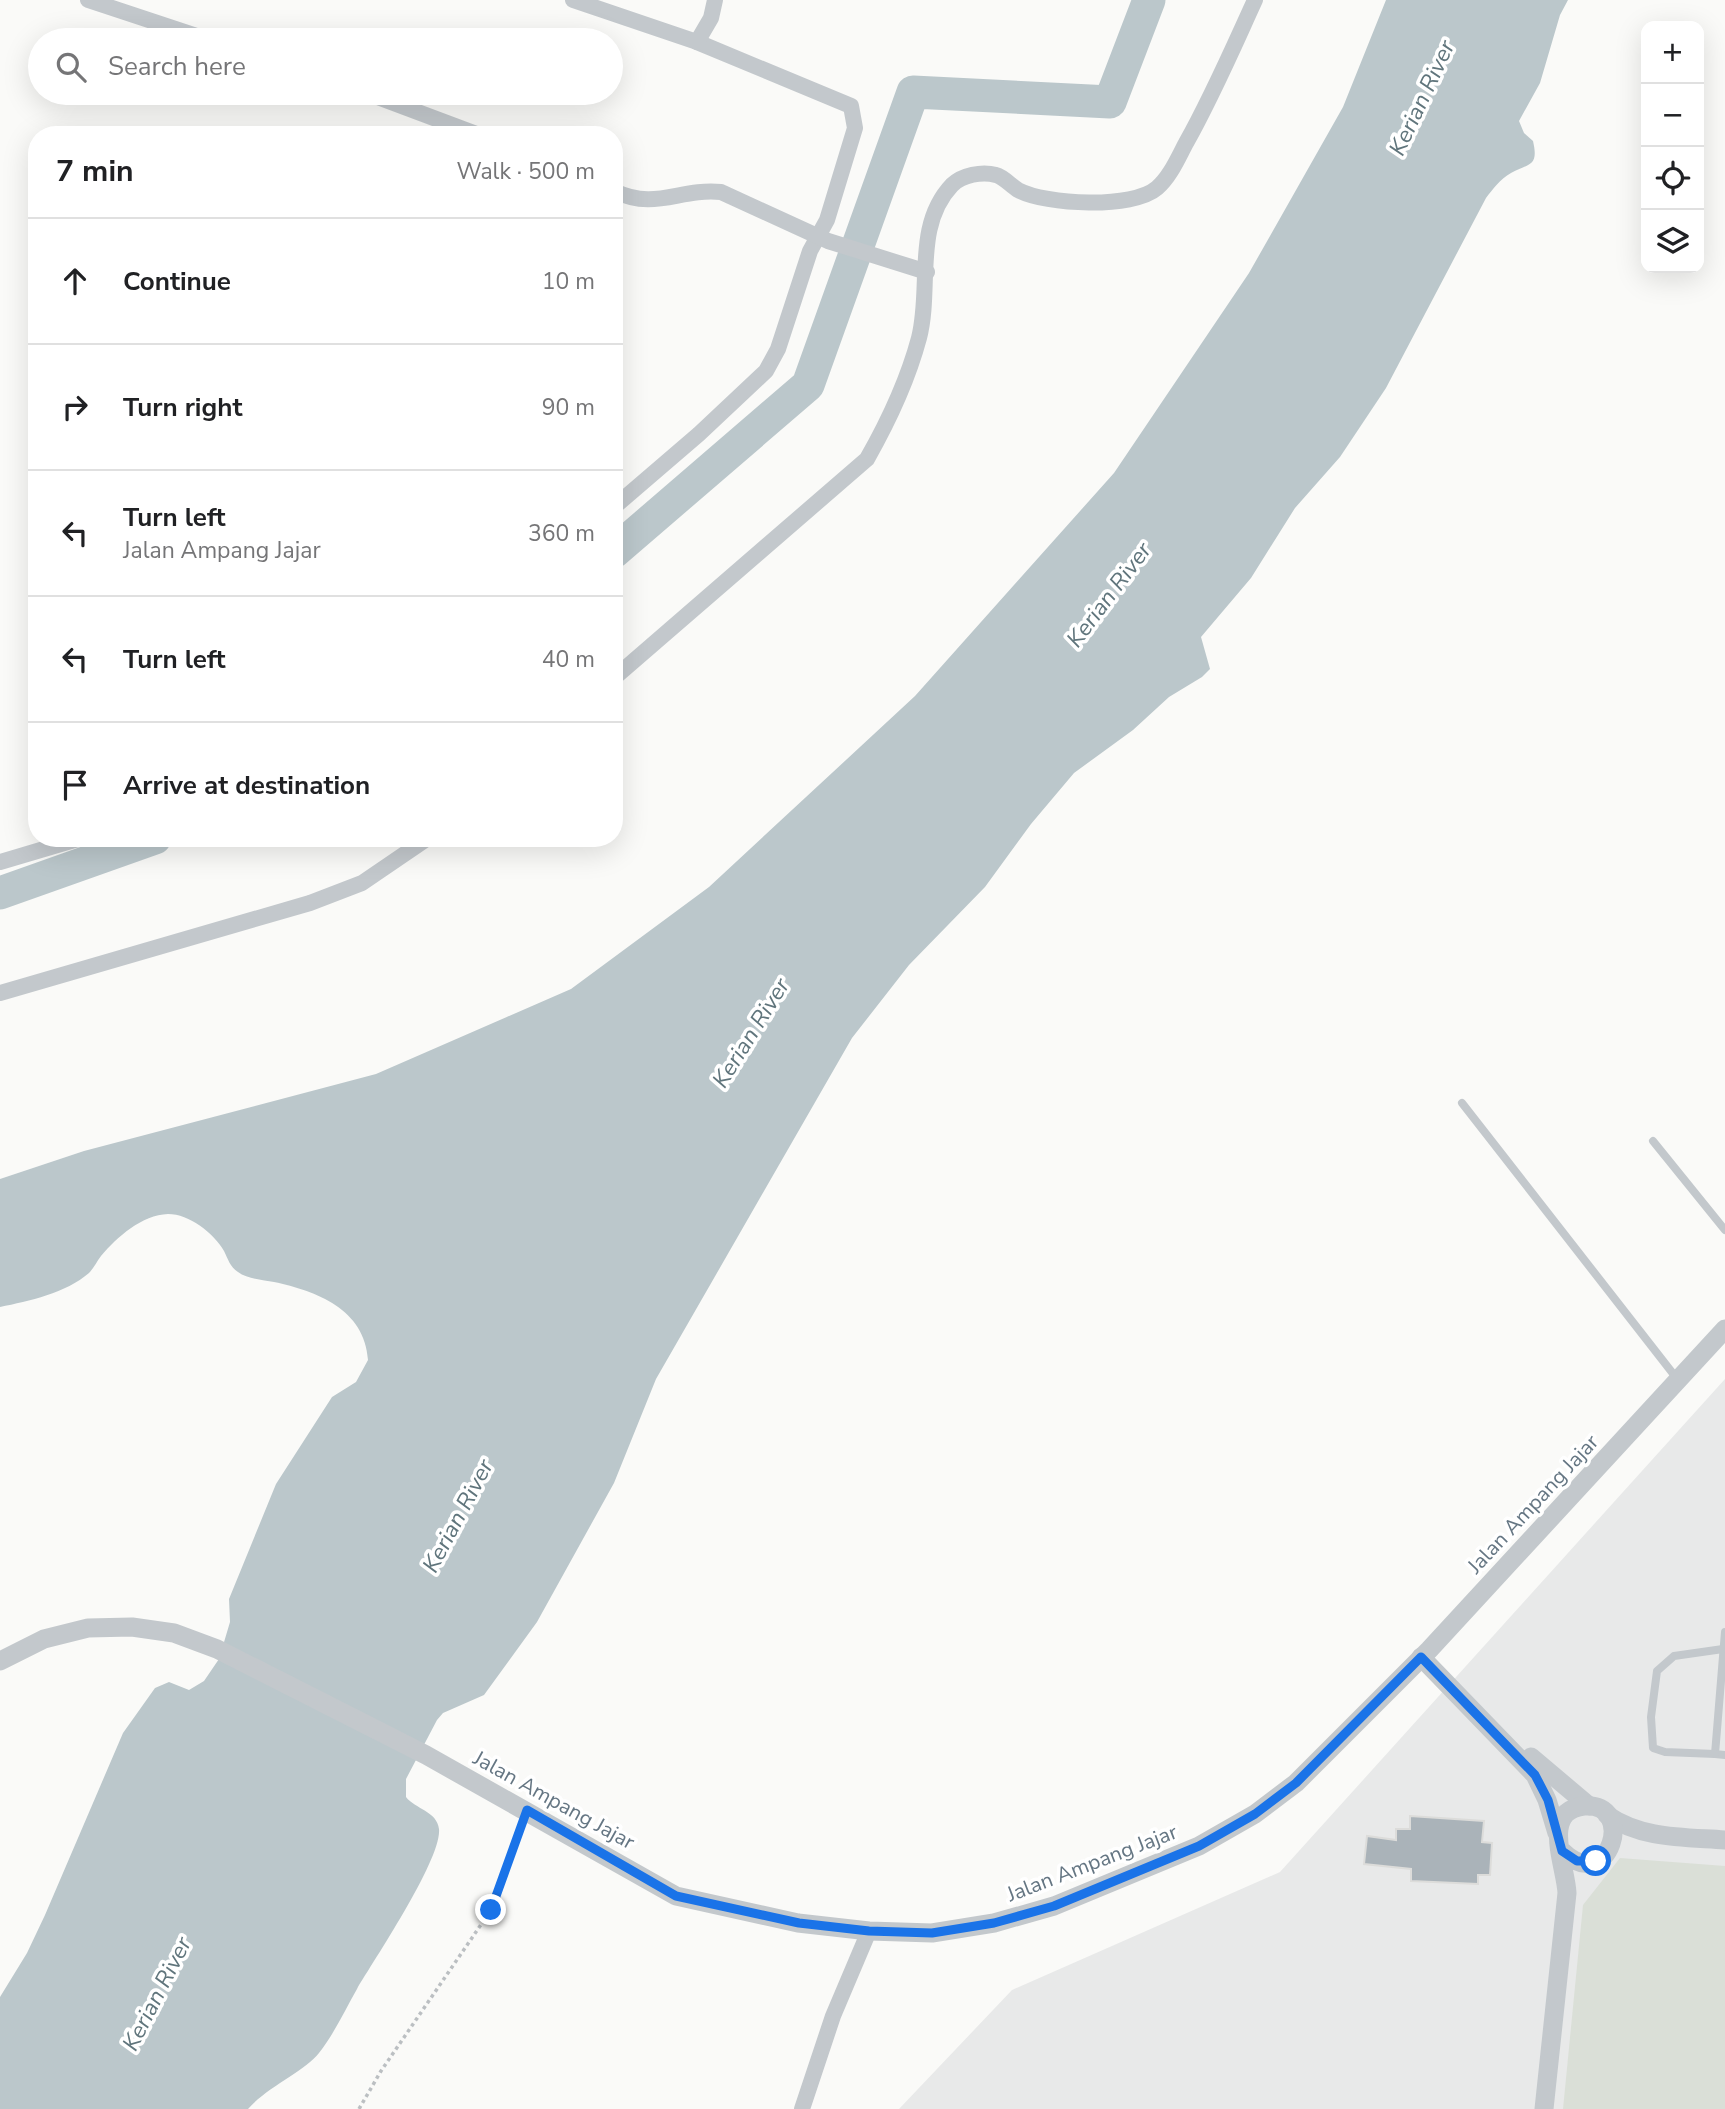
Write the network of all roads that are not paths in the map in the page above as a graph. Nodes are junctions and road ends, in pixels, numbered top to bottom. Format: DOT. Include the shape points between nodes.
graph roads {
  1 [pos="88,0"];
  2 [pos="573,0"];
  3 [pos="715,0"];
  4 [pos="1255,0"];
  5 [pos="173,28"];
  6 [pos="697,42"];
  7 [pos="399,105"];
  8 [pos="455,126"];
  9 [pos="623,195"];
  10 [pos="823,239"];
  11 [pos="927,272"];
  12 [pos="623,499"];
  13 [pos="623,670"];
  14 [pos="51,847"];
  15 [pos="415,847"];
  16 [pos="0,862"];
  17 [pos="0,993"];
  18 [pos="1462,1103"];
  19 [pos="1653,1141"];
  20 [pos="1725,1230"];
  21 [pos="1725,1329"];
  22 [pos="1678,1380"];
  23 [pos="1725,1632"];
  24 [pos="1723,1649"];
  25 [pos="1425,1654"];
  26 [pos="0,1661"];
  27 [pos="1715,1754"];
  28 [pos="1725,1755"];
  29 [pos="1597,1810"];
  30 [pos="1647,1834"];
  31 [pos="1725,1840"];
  32 [pos="1559,1842"];
  33 [pos="1603,1855"];
  34 [pos="1567,1893"];
  35 [pos="869,1931"];
  36 [pos="802,2109"];
  37 [pos="1544,2109"];
  1 -- 5 [label="street"];
  2 -- 6 [label="street"];
  3 -- 6 [label="street"];
  4 -- 11 [label="street" via="1202,115 1156,189 1129,201 1087,202 1019,191 998,175 973,174 953,184 930,221"];
  6 -- 10 [label="street" via="851,106 855,128"];
  7 -- 8 [label="street"];
  9 -- 10 [label="street" via="642,202 705,190 720,192"];
  10 -- 11 [label="street"];
  10 -- 12 [label="street" via="810,251 778,349 766,371"];
  11 -- 13 [label="street" via="919,340 867,459"];
  14 -- 16 [label="street"];
  15 -- 17 [label="street" via="362,883 310,903"];
  18 -- 22 [label="lane"];
  19 -- 20 [label="lane"];
  21 -- 22 [label="street, Jalan Ampang Jajar"];
  22 -- 25 [label="street, Jalan Ampang Jajar"];
  23 -- 24 [label="lane"];
  24 -- 27 [label="lane"];
  24 -- 27 [label="lane" via="1674,1656 1657,1671 1651,1717 1653,1748"];
  25 -- 29 [label="street" via="1542,1768"];
  25 -- 32 [label="street" via="1535,1775 1548,1800"];
  25 -- 35 [label="street, Jalan Ampang Jajar" via="1296,1783 1255,1814 1199,1846 1054,1906 994,1923 932,1933"];
  26 -- 35 [label="street, Jalan Ampang Jajar" via="44,1639 88,1628 132,1627 174,1633 217,1649 426,1755 676,1896 799,1923"];
  27 -- 28 [label="lane"];
  29 -- 30 [label="street"];
  29 -- 32 [label="street" via="1571,1810 1564,1816"];
  29 -- 33 [label="street" via="1614,1830"];
  30 -- 31 [label="street"];
  30 -- 33 [label="street" via="1620,1842"];
  32 -- 33 [label="street" via="1577,1861"];
  32 -- 34 [label="street"];
  33 -- 34 [label="street"];
  34 -- 37 [label="street"];
  35 -- 36 [label="street" via="833,2016"];
}
